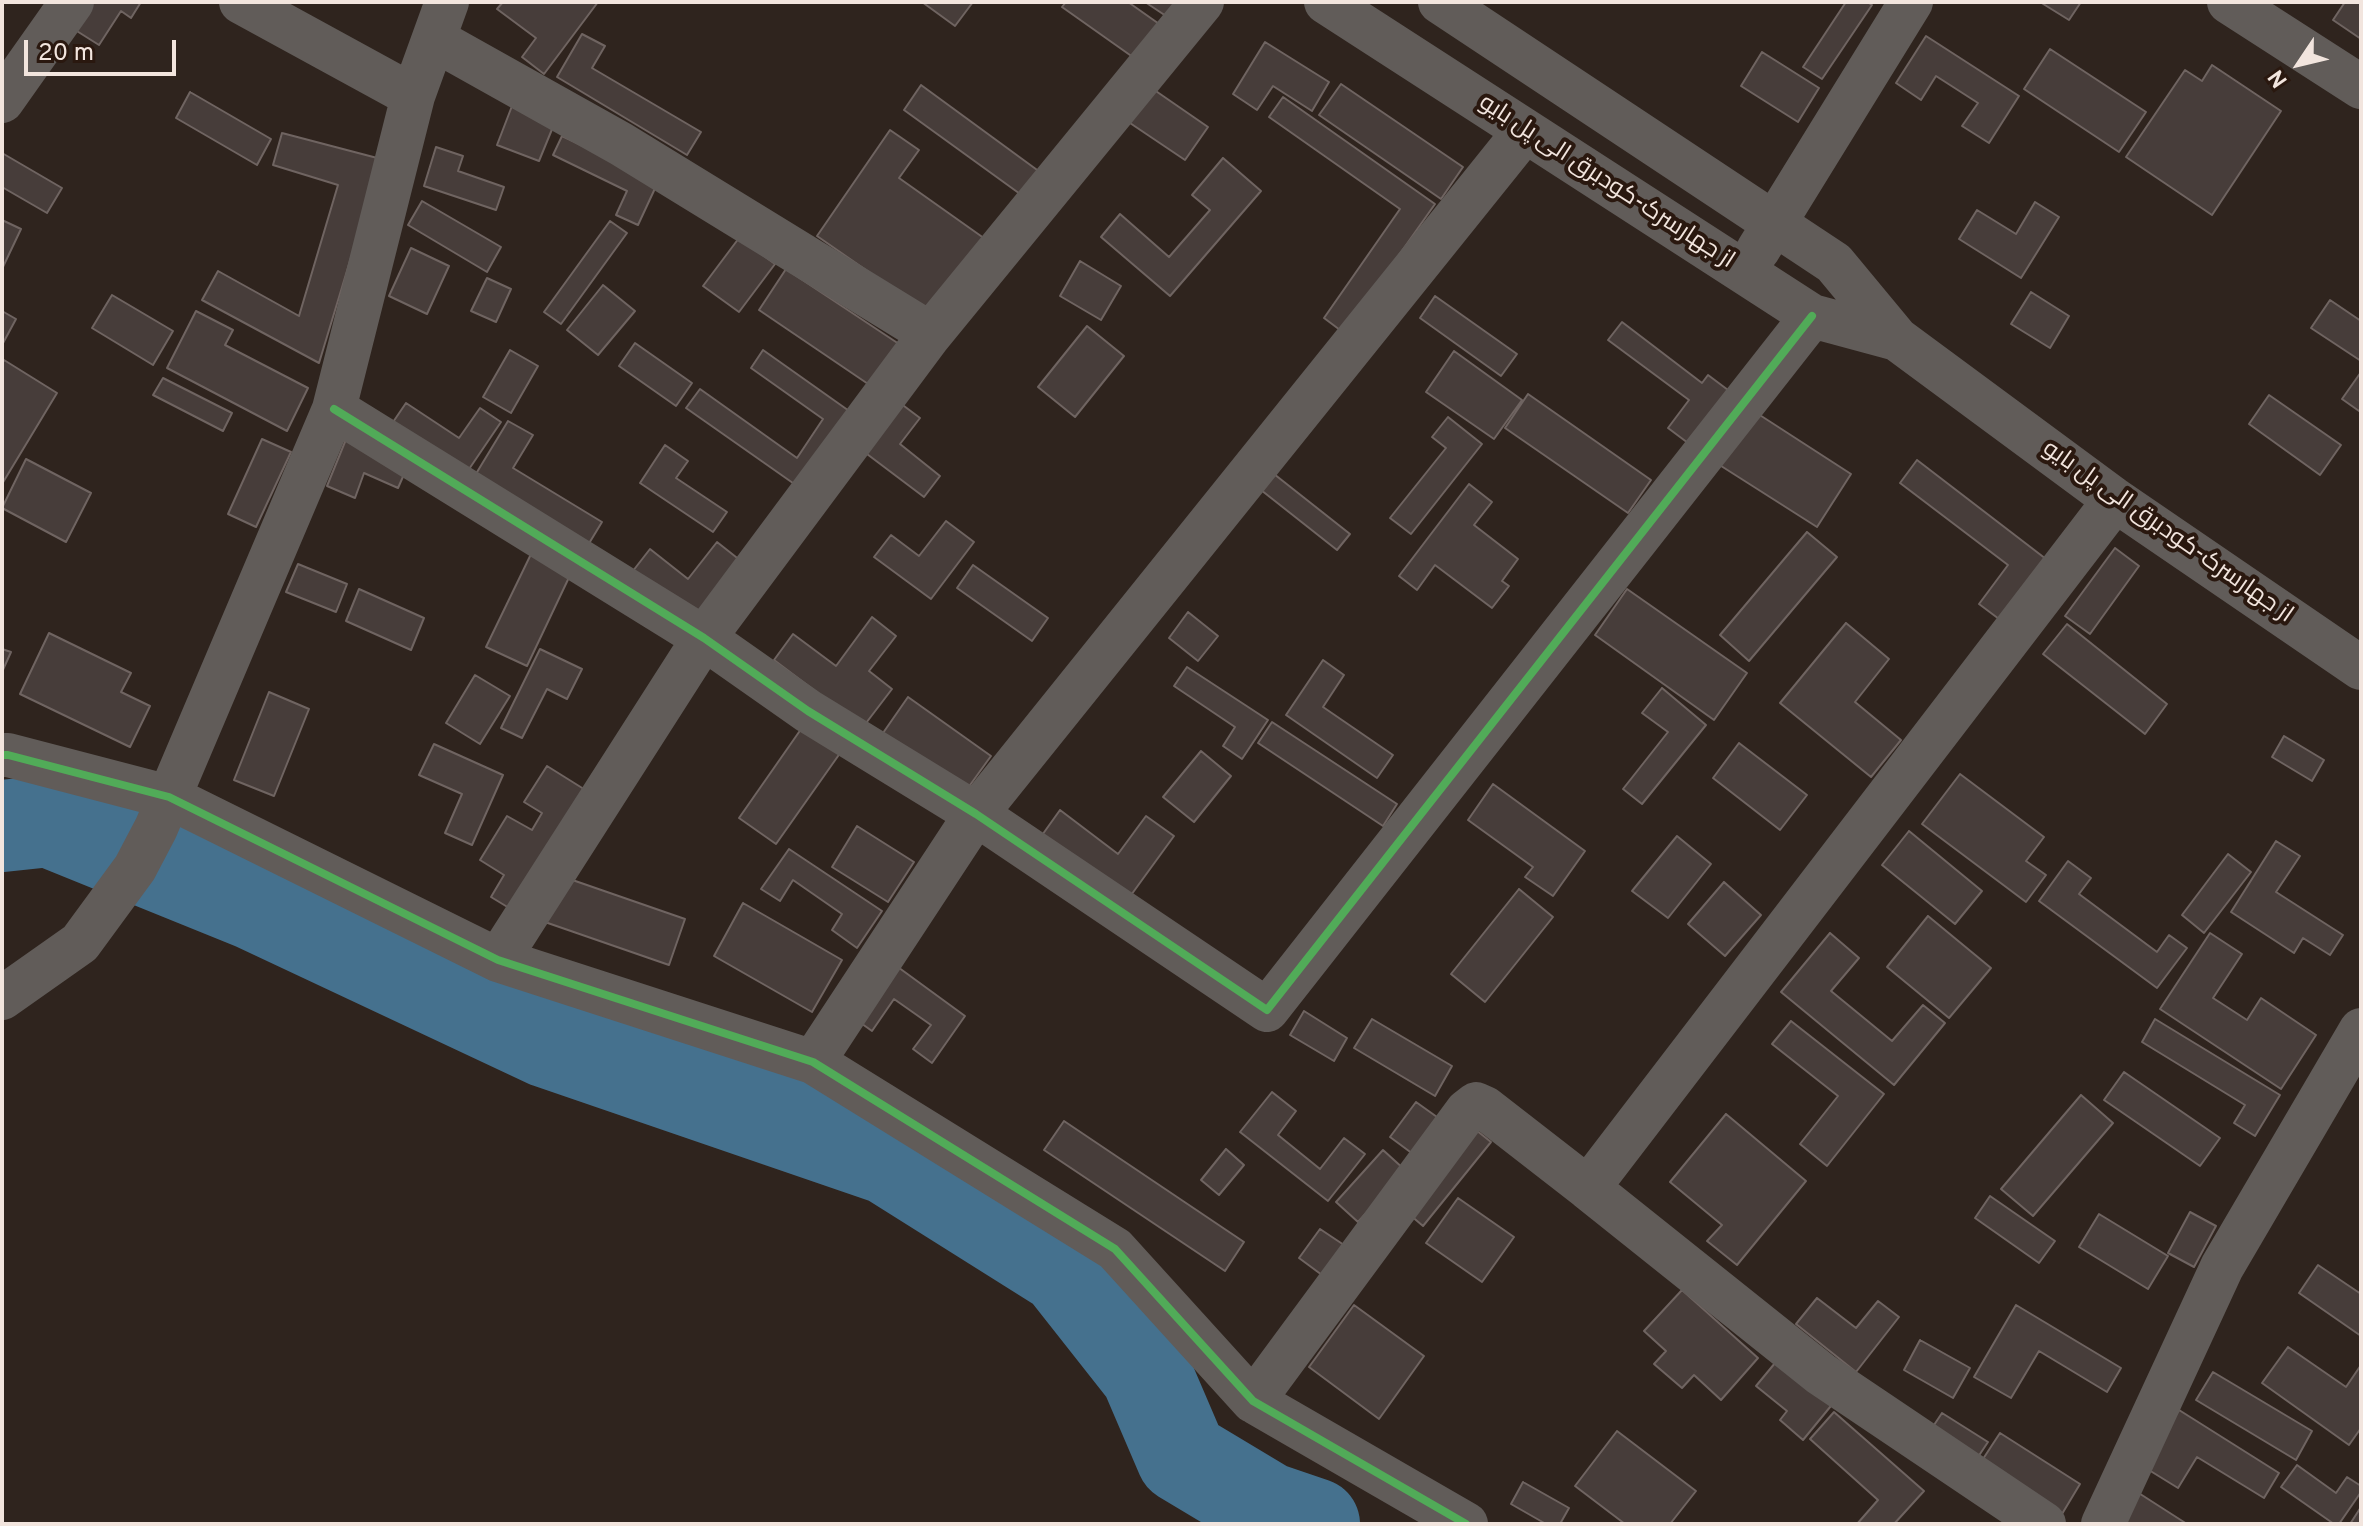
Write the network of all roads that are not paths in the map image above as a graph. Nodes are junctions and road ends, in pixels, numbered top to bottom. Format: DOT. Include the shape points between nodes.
graph roads {
  1 [pos="72,2"];
  2 [pos="241,2"];
  3 [pos="1202,2"];
  4 [pos="1326,2"];
  5 [pos="1440,2"];
  6 [pos="1911,2"];
  7 [pos="2229,2"];
  8 [pos="440,22"];
  9 [pos="2361,87"];
  10 [pos="413,96"];
  11 [pos="2,101"];
  12 [pos="1525,131"];
  13 [pos="1774,224"];
  14 [pos="1744,272"];
  15 [pos="1812,316"];
  16 [pos="928,337"];
  17 [pos="1897,339"];
  18 [pos="334,409"];
  19 [pos="2115,500"];
  20 [pos="704,638"];
  21 [pos="2361,668"];
  22 [pos="2,755"];
  23 [pos="162,813"];
  24 [pos="976,814"];
  25 [pos="498,960"];
  26 [pos="2,998"];
  27 [pos="2361,1030"];
  28 [pos="813,1062"];
  29 [pos="1588,1188"];
  30 [pos="1253,1401"];
  31 [pos="1466,1524"];
  32 [pos="2044,1524"];
  33 [pos="2103,1524"];
  1 -- 11 [label="street"];
  2 -- 10 [label="street"];
  3 -- 16 [label="street"];
  4 -- 12 [label="street, از جهارسرک-کودبرق الی پل بایو"];
  5 -- 13 [label="street, از جهارسرک-کودبرق الی پل بایو"];
  6 -- 13 [label="street"];
  7 -- 9 [label="street"];
  8 -- 10 [label="street"];
  8 -- 16 [label="street" via="446,46 621,144"];
  10 -- 18 [label="street"];
  12 -- 14 [label="street, از جهارسرک-کودبرق الی پل بایو"];
  12 -- 24 [label="street"];
  13 -- 14 [label="street"];
  13 -- 17 [label="street, از جهارسرک-کودبرق الی پل بایو" via="1834,263"];
  14 -- 15 [label="street, از جهارسرک-کودبرق الی پل بایو"];
  15 -- 17 [label="street, از جهارسرک-کودبرق الی پل بایو"];
  15 -- 24 [label="street" via="1267,1010"];
  16 -- 20 [label="street"];
  17 -- 19 [label="street, از جهارسرک-کودبرق الی پل بایو"];
  18 -- 20 [label="street"];
  18 -- 23 [label="street"];
  19 -- 21 [label="street, از جهارسرک-کودبرق الی پل بایو"];
  19 -- 29 [label="street"];
  20 -- 24 [label="street" via="808,711"];
  20 -- 25 [label="street"];
  22 -- 23 [label="street"];
  23 -- 25 [label="street"];
  23 -- 26 [label="street" via="135,868 80,943"];
  24 -- 28 [label="street"];
  25 -- 28 [label="street"];
  27 -- 33 [label="street" via="2222,1267"];
  28 -- 30 [label="street" via="1115,1249"];
  29 -- 30 [label="street" via="1476,1104"];
  29 -- 32 [label="street" via="1821,1374"];
  30 -- 31 [label="street"];
}
